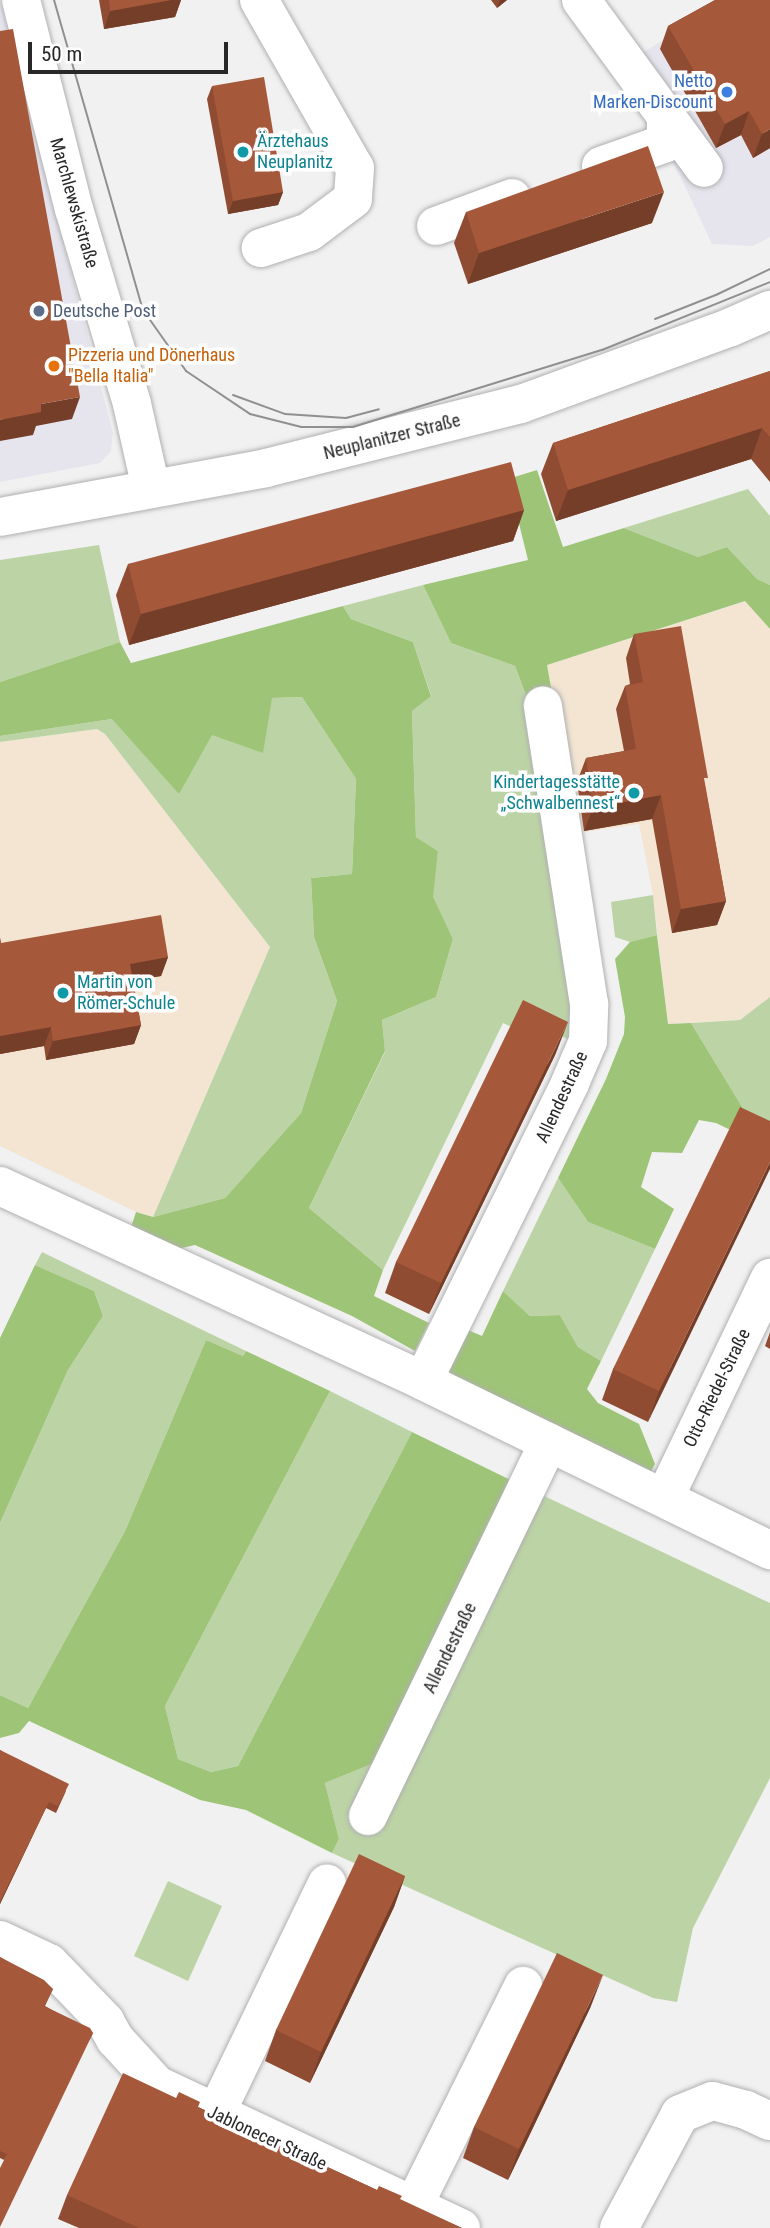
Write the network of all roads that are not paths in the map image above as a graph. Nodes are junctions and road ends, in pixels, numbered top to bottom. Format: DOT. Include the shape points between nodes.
graph roads {
  1 [pos="20,0"];
  2 [pos="259,0"];
  3 [pos="581,0"];
  4 [pos="666,119"];
  5 [pos="704,167"];
  6 [pos="436,226"];
  7 [pos="261,248"];
  8 [pos="770,310"];
  9 [pos="151,488"];
  10 [pos="0,517"];
  11 [pos="542,706"];
  12 [pos="0,1186"];
  13 [pos="770,1278"];
  14 [pos="424,1381"];
  15 [pos="549,1442"];
  16 [pos="665,1497"];
  17 [pos="770,1550"];
  18 [pos="368,1816"];
  19 [pos="327,1883"];
  20 [pos="0,1940"];
  21 [pos="523,1986"];
  22 [pos="216,2113"];
  23 [pos="770,2121"];
  24 [pos="414,2205"];
  25 [pos="461,2228"];
  26 [pos="619,2228"];
  1 -- 9 [label="street, Marchlewskistraße"];
  2 -- 7 [label="street" via="355,168 353,199 309,232"];
  3 -- 4 [label="street"];
  4 -- 5 [label="street"];
  4 -- 6 [label="street" via="666,142"];
  8 -- 9 [label="street, Neuplanitzer Straße" via="521,404 266,468"];
  9 -- 10 [label="street, Neuplanitzer Straße"];
  11 -- 14 [label="street, Allendestraße" via="589,1004 588,1041"];
  12 -- 14 [label="street"];
  13 -- 16 [label="street, Otto-Riedel-Straße"];
  14 -- 15 [label="street"];
  15 -- 16 [label="street"];
  15 -- 18 [label="street, Allendestraße"];
  16 -- 17 [label="street"];
  19 -- 22 [label="street"];
  20 -- 22 [label="street, Jablonecer Straße" via="50,1964 157,2085"];
  21 -- 24 [label="street"];
  22 -- 24 [label="street, Jablonecer Straße" via="265,2152 332,2182"];
  23 -- 26 [label="street" via="713,2101 680,2114"];
  24 -- 25 [label="street, Jablonecer Straße"];
}
